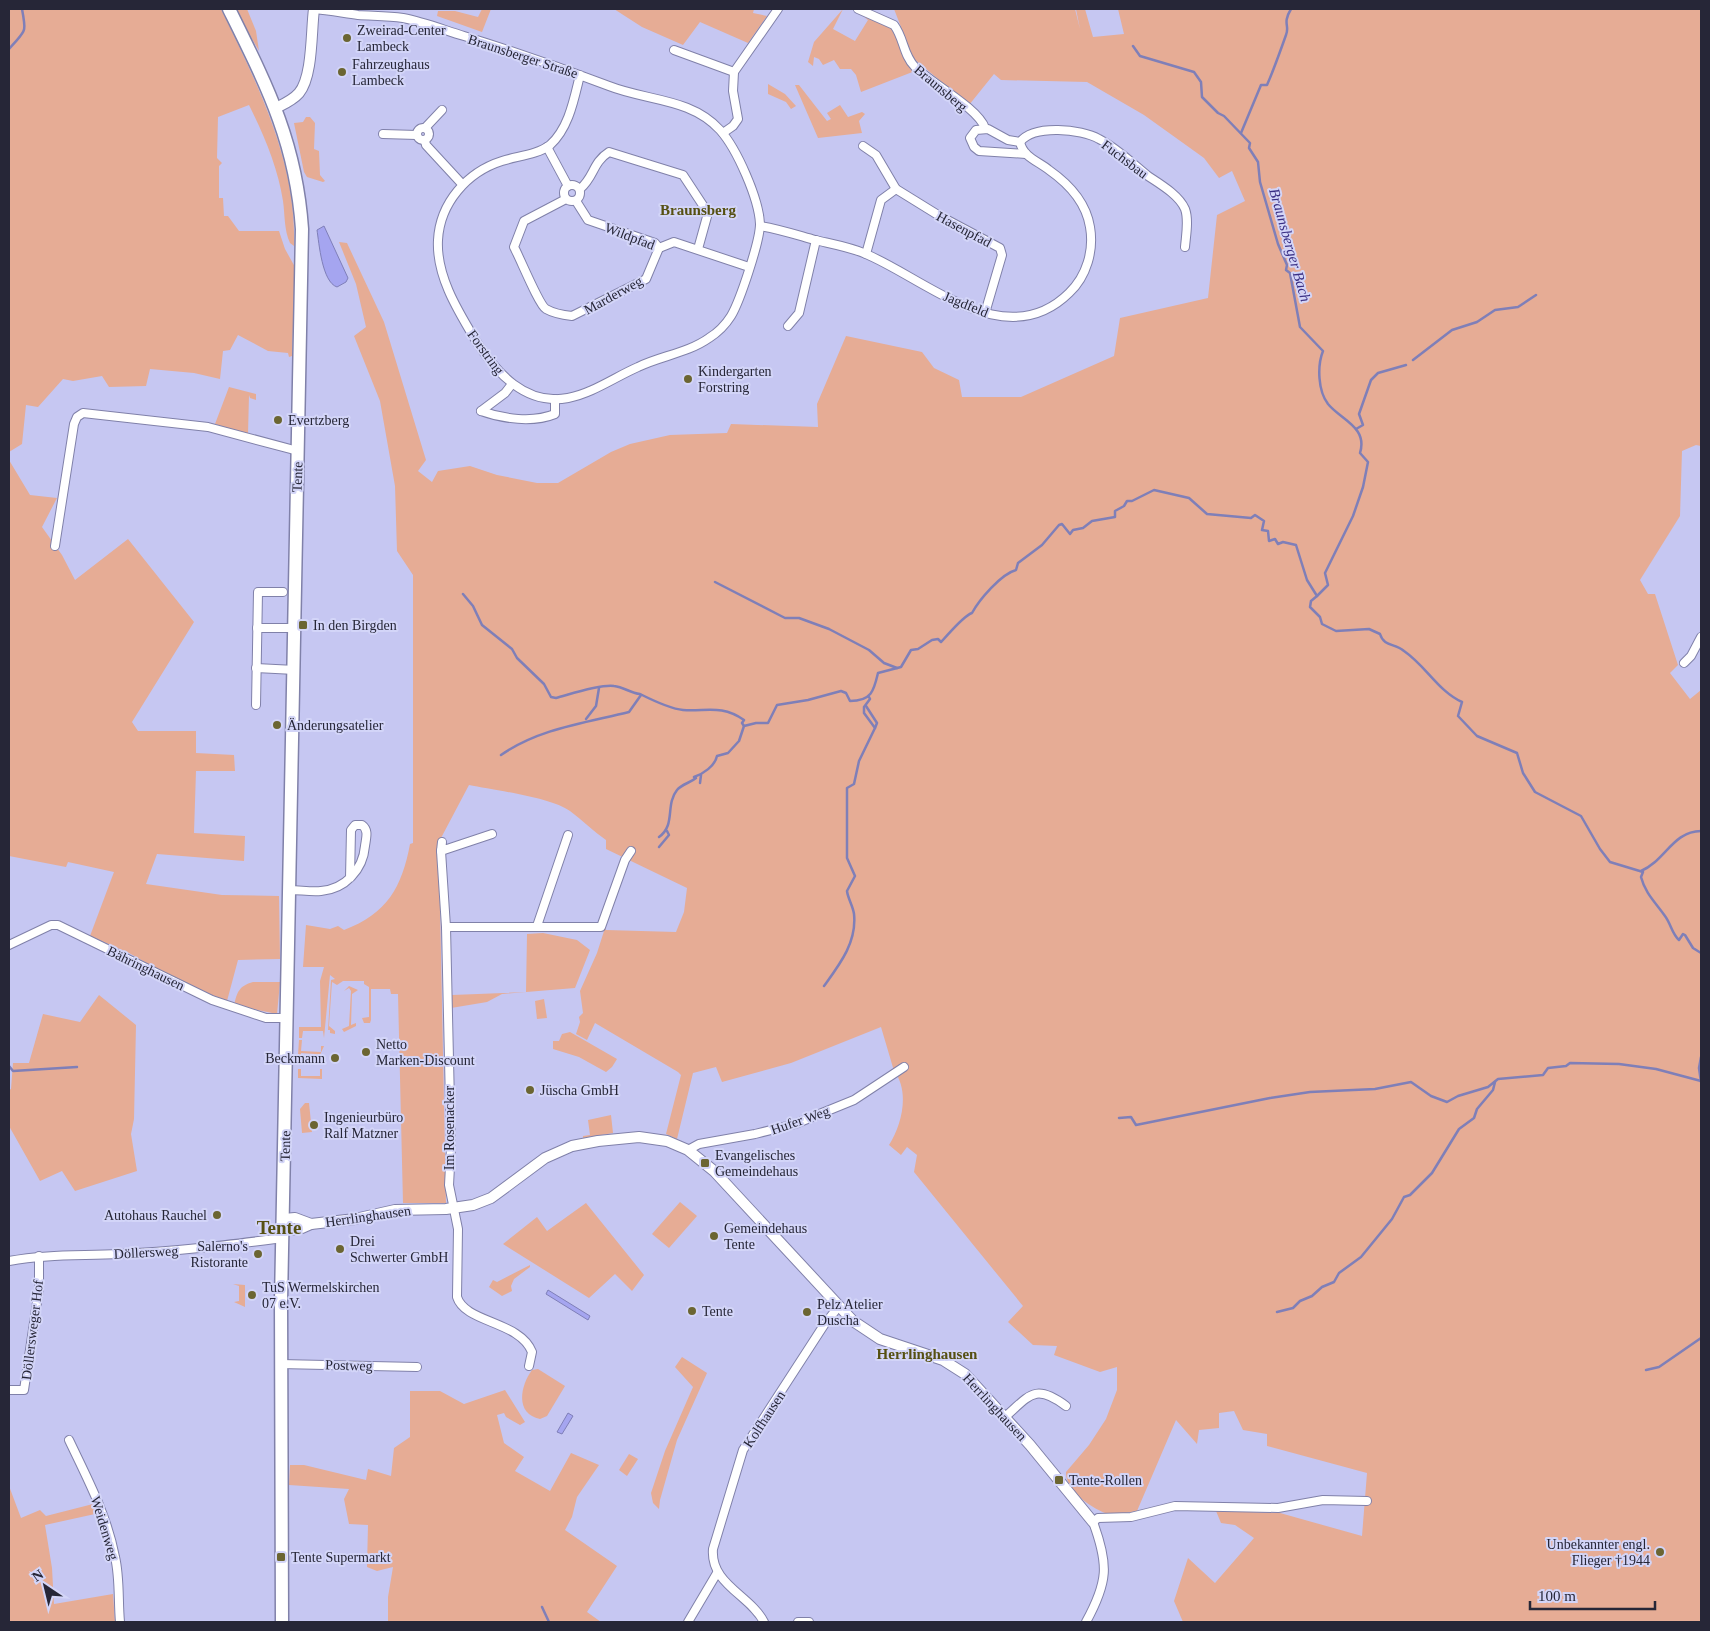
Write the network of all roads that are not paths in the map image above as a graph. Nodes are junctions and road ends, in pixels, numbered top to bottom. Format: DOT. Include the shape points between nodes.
graph roads {
  1 [pos="229,9"];
  2 [pos="314,9"];
  3 [pos="778,9"];
  4 [pos="858,9"];
  5 [pos="674,50"];
  6 [pos="734,72"];
  7 [pos="580,76"];
  8 [pos="276,108"];
  9 [pos="442,110"];
  10 [pos="425,128"];
  11 [pos="985,128"];
  12 [pos="723,133"];
  13 [pos="383,134"];
  14 [pos="417,135"];
  15 [pos="425,141"];
  16 [pos="1020,142"];
  17 [pos="863,146"];
  18 [pos="547,147"];
  19 [pos="1026,154"];
  20 [pos="462,184"];
  21 [pos="568,186"];
  22 [pos="896,189"];
  23 [pos="580,190"];
  24 [pos="566,199"];
  25 [pos="576,201"];
  26 [pos="760,226"];
  27 [pos="816,240"];
  28 [pos="1185,247"];
  29 [pos="659,248"];
  30 [pos="698,249"];
  31 [pos="866,254"];
  32 [pos="749,267"];
  33 [pos="985,313"];
  34 [pos="788,326"];
  35 [pos="512,384"];
  36 [pos="555,399"];
  37 [pos="298,451"];
  38 [pos="55,546"];
  39 [pos="283,592"];
  40 [pos="257,628"];
  41 [pos="295,628"];
  42 [pos="1701,637"];
  43 [pos="1684,663"];
  44 [pos="256,668"];
  45 [pos="295,670"];
  46 [pos="256,705"];
  47 [pos="492,834"];
  48 [pos="568,835"];
  49 [pos="442,842"];
  50 [pos="441,851"];
  51 [pos="631,851"];
  52 [pos="350,878"];
  53 [pos="290,890"];
  54 [pos="537,926"];
  55 [pos="446,927"];
  56 [pos="9,945"];
  57 [pos="287,1018"];
  58 [pos="904,1067"];
  59 [pos="688,1150"];
  60 [pos="450,1208"];
  61 [pos="283,1229"];
  62 [pos="39,1256"];
  63 [pos="9,1262"];
  64 [pos="839,1306"];
  65 [pos="280,1364"];
  66 [pos="529,1366"];
  67 [pos="417,1367"];
  68 [pos="9,1390"];
  69 [pos="1066,1406"];
  70 [pos="1005,1417"];
  71 [pos="69,1440"];
  72 [pos="1366,1501"];
  73 [pos="1093,1522"];
  74 [pos="717,1573"];
  75 [pos="120,1622"];
  76 [pos="282,1622"];
  77 [pos="688,1622"];
  78 [pos="764,1622"];
  79 [pos="798,1622"];
  80 [pos="809,1622"];
  81 [pos="1086,1622"];
  1 -- 8 [label="main road, Tente"];
  2 -- 7 [label="street, Braunsberger Straße" via="402,18 518,52"];
  2 -- 8 [label="street" via="304,84 294,97"];
  3 -- 6 [label="street"];
  4 -- 11 [label="street, Braunsberg" via="894,25 913,64 983,122"];
  5 -- 6 [label="street"];
  6 -- 12 [label="street" via="733,91 738,118"];
  7 -- 12 [label="street, Braunsberger Straße" via="610,87 680,104 702,115"];
  7 -- 18 [label="street" via="563,130"];
  8 -- 37 [label="main road, Tente" via="293,163 301,208"];
  9 -- 10 [label="street"];
  10 -- 14 [label="street" via="419,129"];
  10 -- 15 [label="street" via="430,134"];
  11 -- 16 [label="street" via="1008,140"];
  11 -- 19 [label="street, Jagdfeld" via="971,135 976,150"];
  12 -- 26 [label="street, Forstring" via="745,176"];
  13 -- 14 [label="street"];
  14 -- 15 [label="street"];
  15 -- 20 [label="street"];
  16 -- 19 [label="street, Jagdfeld"];
  16 -- 28 [label="street, Fuchsbau" via="1033,132 1043,130 1084,133 1100,139 1172,194 1185,208"];
  17 -- 22 [label="street, Hasenpfad" via="876,155"];
  18 -- 20 [label="street, Forstring" via="486,167"];
  18 -- 21 [label="street"];
  19 -- 33 [label="street, Jagdfeld" via="1058,176 1079,199 1091,229 1089,258 1073,289 1054,305 1017,317"];
  20 -- 35 [label="street, Forstring" via="443,217 438,243 440,262 447,287 468,327 488,359"];
  21 -- 23 [label="street" via="575,185"];
  21 -- 24 [label="street" via="564,192"];
  22 -- 31 [label="street" via="881,200"];
  22 -- 33 [label="street, Hasenpfad" via="1000,248 1002,255"];
  23 -- 25 [label="street"];
  23 -- 30 [label="street" via="590,180 598,159 609,152 683,175 708,213"];
  24 -- 25 [label="street"];
  24 -- 29 [label="street, Marderweg" via="524,221 514,247 537,293 538,302 545,309 572,316 602,303 646,279"];
  25 -- 29 [label="street, Wildpfad" via="588,220 655,243"];
  26 -- 27 [label="street, Jagdfeld"];
  26 -- 32 [label="street, Forstring"];
  27 -- 31 [label="street, Jagdfeld"];
  27 -- 34 [label="street" via="799,312"];
  29 -- 30 [label="street, Wildpfad" via="674,242"];
  30 -- 32 [label="street, Wildpfad"];
  31 -- 33 [label="street, Jagdfeld" via="947,298"];
  32 -- 36 [label="street, Forstring" via="732,314 710,338 596,388"];
  35 -- 36 [label="street, Forstring" via="532,394"];
  35 -- 36 [label="street" via="481,411 496,417 544,419 555,414"];
  37 -- 38 [label="street" via="208,428 83,413 74,424"];
  37 -- 41 [label="main road, Tente"];
  39 -- 40 [label="street" via="258,592"];
  40 -- 41 [label="street"];
  40 -- 44 [label="street"];
  41 -- 45 [label="main road, Tente"];
  42 -- 43 [label="street"];
  44 -- 45 [label="street"];
  44 -- 46 [label="street"];
  45 -- 53 [label="main road, Tente"];
  47 -- 50 [label="street"];
  48 -- 54 [label="street"];
  49 -- 50 [label="street, Im Rosenacker"];
  50 -- 55 [label="street, Im Rosenacker"];
  51 -- 54 [label="street" via="601,927"];
  52 -- 52 [label="street" via="364,855 366,831 362,825 355,824 351,830"];
  52 -- 53 [label="street" via="335,889 320,892"];
  53 -- 57 [label="main road, Tente"];
  54 -- 55 [label="street"];
  55 -- 60 [label="street, Im Rosenacker"];
  56 -- 57 [label="street, Bähringhausen" via="51,925 58,925 212,1000 266,1018"];
  57 -- 61 [label="main road, Tente"];
  58 -- 59 [label="street, Hufer Weg" via="854,1100 795,1124 699,1144"];
  59 -- 60 [label="street, Herrlinghausen" via="667,1141 639,1137 572,1146 540,1161 491,1198 473,1206"];
  59 -- 64 [label="street, Herrlinghausen" via="714,1171"];
  60 -- 61 [label="street, Herrlinghausen" via="403,1209 311,1224 295,1218"];
  60 -- 66 [label="street" via="458,1229 456,1292 459,1303 472,1314 500,1325 526,1342 532,1352"];
  61 -- 62 [label="street, Döllersweg" via="207,1248"];
  61 -- 65 [label="main road, Tente"];
  62 -- 63 [label="street, Döllersweg"];
  62 -- 68 [label="street, Döllersweger Hof" via="39,1289 24,1390"];
  64 -- 70 [label="street, Herrlinghausen" via="853,1321 880,1339 956,1367"];
  64 -- 74 [label="street, Kolfhausen" via="743,1450 713,1549 712,1559"];
  65 -- 67 [label="street, Postweg"];
  65 -- 76 [label="main road, Tente"];
  69 -- 70 [label="street" via="1052,1396 1037,1392"];
  70 -- 73 [label="street, Herrlinghausen"];
  71 -- 75 [label="street, Weidenweg" via="110,1535 116,1559"];
  72 -- 73 [label="street" via="1323,1500 1278,1508 1175,1506 1125,1518 1098,1518"];
  73 -- 81 [label="street, Herrlinghausen" via="1105,1566 1100,1595"];
  74 -- 77 [label="street"];
  74 -- 78 [label="street"];
  79 -- 80 [label="street"];
}
